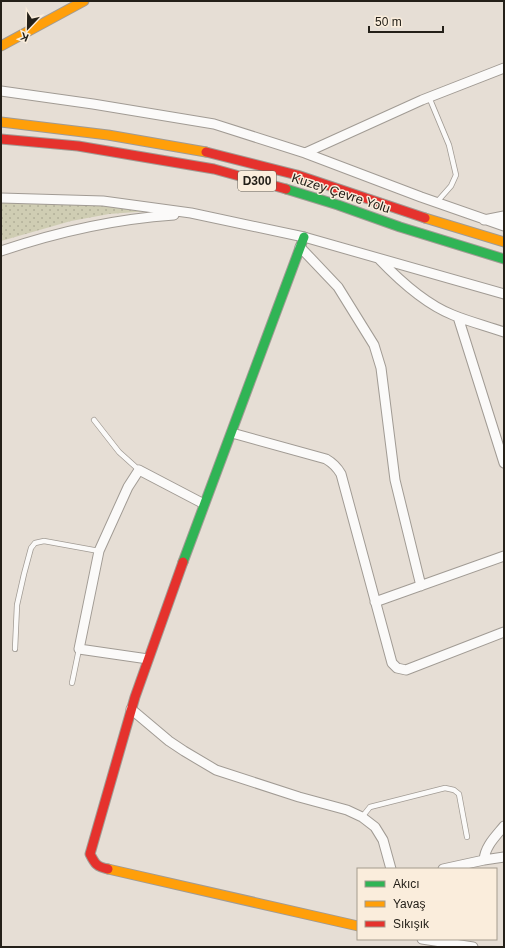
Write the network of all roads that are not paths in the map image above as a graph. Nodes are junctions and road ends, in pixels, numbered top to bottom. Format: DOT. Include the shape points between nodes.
graph roads {
  1 [pos="84,1"];
  2 [pos="1,46"];
  3 [pos="504,68"];
  4 [pos="1,91"];
  5 [pos="429,97"];
  6 [pos="1,122"];
  7 [pos="1,139"];
  8 [pos="305,153"];
  9 [pos="1,198"];
  10 [pos="436,203"];
  11 [pos="191,213"];
  12 [pos="504,216"];
  13 [pos="484,220"];
  14 [pos="504,226"];
  15 [pos="304,237"];
  16 [pos="504,242"];
  17 [pos="300,247"];
  18 [pos="1,251"];
  19 [pos="378,258"];
  20 [pos="504,259"];
  21 [pos="504,294"];
  22 [pos="458,317"];
  23 [pos="504,332"];
  24 [pos="94,420"];
  25 [pos="232,433"];
  26 [pos="504,463"];
  27 [pos="139,470"];
  28 [pos="204,504"];
  29 [pos="99,551"];
  30 [pos="504,556"];
  31 [pos="421,586"];
  32 [pos="375,602"];
  33 [pos="504,632"];
  34 [pos="15,649"];
  35 [pos="79,649"];
  36 [pos="148,660"];
  37 [pos="72,684"];
  38 [pos="131,709"];
  39 [pos="362,817"];
  40 [pos="504,826"];
  41 [pos="467,837"];
  42 [pos="504,857"];
  43 [pos="484,860"];
  44 [pos="391,868"];
  45 [pos="448,868"];
  46 [pos="357,926"];
  47 [pos="428,940"];
  48 [pos="473,947"];
  1 -- 2 [label="main road"];
  3 -- 5 [label="street"];
  4 -- 8 [label="street" via="214,124"];
  5 -- 8 [label="street"];
  5 -- 10 [label="lane" via="449,145 456,175 451,186"];
  6 -- 16 [label="main road, Kuzey Çevre Yolu / D300" via="99,133 222,155 285,171"];
  7 -- 20 [label="main road, Kuzey Çevre Yolu / D300" via="78,146 214,169 278,186"];
  8 -- 10 [label="street"];
  9 -- 11 [label="street" via="103,201"];
  10 -- 13 [label="street"];
  11 -- 15 [label="street"];
  11 -- 18 [label="street" via="93,226"];
  12 -- 13 [label="street"];
  13 -- 14 [label="street"];
  15 -- 17 [label="main road"];
  15 -- 19 [label="street"];
  17 -- 25 [label="main road"];
  17 -- 31 [label="street" via="338,287 378,353 395,480"];
  19 -- 21 [label="street"];
  19 -- 22 [label="street" via="423,298"];
  22 -- 23 [label="street"];
  22 -- 26 [label="street"];
  24 -- 27 [label="lane" via="119,452"];
  25 -- 28 [label="main road"];
  25 -- 32 [label="street" via="326,459 339,469"];
  27 -- 28 [label="street"];
  27 -- 29 [label="street"];
  28 -- 36 [label="main road"];
  29 -- 34 [label="lane" via="44,541 33,546 17,605"];
  29 -- 35 [label="street"];
  30 -- 31 [label="street"];
  31 -- 32 [label="street"];
  32 -- 33 [label="street" via="392,663 400,669 406,670"];
  35 -- 36 [label="street"];
  35 -- 37 [label="lane"];
  36 -- 38 [label="main road"];
  38 -- 39 [label="street" via="168,741 216,770 347,810"];
  38 -- 46 [label="main road" via="90,850 95,864 102,868"];
  39 -- 41 [label="lane" via="370,807 446,788 459,794"];
  39 -- 44 [label="street" via="375,827 383,840"];
  40 -- 43 [label="street" via="489,844"];
  42 -- 43 [label="street"];
  43 -- 45 [label="street"];
  47 -- 48 [label="street"];
}
